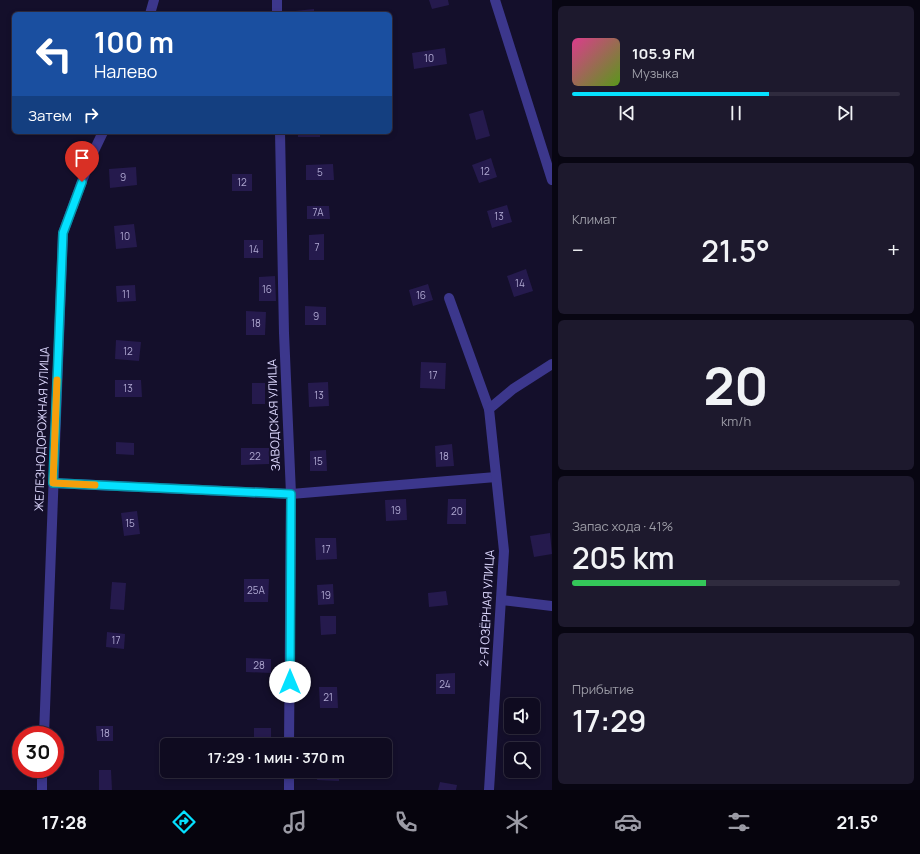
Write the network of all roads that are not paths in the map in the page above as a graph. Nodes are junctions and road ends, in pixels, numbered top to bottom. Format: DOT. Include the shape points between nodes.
graph roads {
  1 [pos="154,0"];
  2 [pos="277,0"];
  3 [pos="495,0"];
  4 [pos="151,12"];
  5 [pos="277,12"];
  6 [pos="102,134"];
  7 [pos="280,134"];
  8 [pos="552,180"];
  9 [pos="449,298"];
  10 [pos="552,364"];
  11 [pos="489,409"];
  12 [pos="496,478"];
  13 [pos="53,483"];
  14 [pos="291,494"];
  15 [pos="501,600"];
  16 [pos="552,606"];
  17 [pos="44,726"];
  18 [pos="289,738"];
  19 [pos="42,778"];
  20 [pos="289,778"];
  21 [pos="42,790"];
  22 [pos="289,790"];
  23 [pos="489,790"];
  1 -- 4 [label="street"];
  2 -- 5 [label="street"];
  3 -- 8 [label="street"];
  6 -- 13 [label="street, ЖЕЛЕЗНОДОРОЖНАЯ УЛИЦА" via="63,233"];
  7 -- 14 [label="street, ЗАВОДСКАЯ УЛИЦА"];
  9 -- 11 [label="street, 2-Я ОЗЁРНАЯ УЛИЦА"];
  10 -- 11 [label="street" via="513,389"];
  11 -- 12 [label="street, 2-Я ОЗЁРНАЯ УЛИЦА"];
  12 -- 14 [label="street"];
  12 -- 15 [label="street, 2-Я ОЗЁРНАЯ УЛИЦА" via="504,551"];
  13 -- 14 [label="street"];
  13 -- 17 [label="street, ЖЕЛЕЗНОДОРОЖНАЯ УЛИЦА"];
  14 -- 18 [label="street, ЗАВОДСКАЯ УЛИЦА"];
  15 -- 16 [label="street"];
  15 -- 23 [label="street, 2-Я ОЗЁРНАЯ УЛИЦА"];
  19 -- 21 [label="street"];
  20 -- 22 [label="street"];
}
